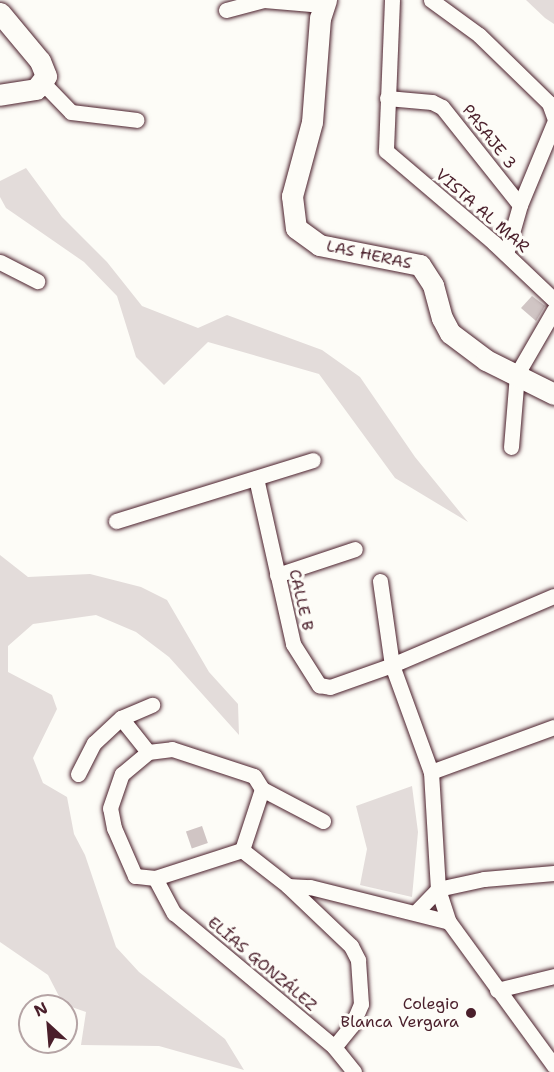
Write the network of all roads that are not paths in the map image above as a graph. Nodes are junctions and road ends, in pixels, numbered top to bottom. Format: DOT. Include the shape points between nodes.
graph roads {
  1 [pos="392,0"];
  2 [pos="431,0"];
  3 [pos="324,2"];
  4 [pos="226,10"];
  5 [pos="0,13"];
  6 [pos="43,83"];
  7 [pos="0,95"];
  8 [pos="387,98"];
  9 [pos="554,117"];
  10 [pos="137,120"];
  11 [pos="554,123"];
  12 [pos="520,205"];
  13 [pos="506,254"];
  14 [pos="0,262"];
  15 [pos="37,280"];
  16 [pos="554,300"];
  17 [pos="554,310"];
  18 [pos="517,374"];
  19 [pos="554,394"];
  20 [pos="511,447"];
  21 [pos="313,460"];
  22 [pos="256,478"];
  23 [pos="116,521"];
  24 [pos="355,549"];
  25 [pos="277,575"];
  26 [pos="380,581"];
  27 [pos="554,596"];
  28 [pos="392,665"];
  29 [pos="152,705"];
  30 [pos="121,718"];
  31 [pos="554,727"];
  32 [pos="148,752"];
  33 [pos="431,772"];
  34 [pos="78,774"];
  35 [pos="262,789"];
  36 [pos="323,821"];
  37 [pos="242,850"];
  38 [pos="554,873"];
  39 [pos="154,878"];
  40 [pos="288,886"];
  41 [pos="438,889"];
  42 [pos="416,912"];
  43 [pos="449,922"];
  44 [pos="554,976"];
  45 [pos="497,990"];
  46 [pos="334,1047"];
  47 [pos="554,1066"];
  48 [pos="354,1072"];
  1 -- 8 [label="street"];
  2 -- 9 [label="street" via="479,35 549,103"];
  3 -- 4 [label="street" via="264,0"];
  3 -- 18 [label="street, LAS HERAS" via="317,92 292,196 296,228 319,245 420,266 428,273 450,333 486,360"];
  5 -- 6 [label="street" via="40,62 46,76"];
  6 -- 7 [label="street" via="36,89"];
  6 -- 10 [label="street" via="71,112"];
  8 -- 12 [label="street, PASAJE 3" via="432,102 442,107"];
  8 -- 13 [label="street, VISTA AL MAR" via="386,151"];
  11 -- 12 [label="street"];
  12 -- 13 [label="street"];
  13 -- 16 [label="street, VISTA AL MAR"];
  14 -- 15 [label="street"];
  17 -- 18 [label="street"];
  18 -- 19 [label="street"];
  18 -- 20 [label="street"];
  21 -- 22 [label="street"];
  22 -- 23 [label="street"];
  22 -- 25 [label="street, CALLE B"];
  24 -- 25 [label="street"];
  25 -- 28 [label="street, CALLE B" via="293,644 319,685 330,687"];
  26 -- 28 [label="street"];
  27 -- 28 [label="street, CALLE B"];
  28 -- 33 [label="street"];
  29 -- 30 [label="street"];
  30 -- 32 [label="street"];
  30 -- 34 [label="street" via="94,743"];
  31 -- 33 [label="street"];
  32 -- 35 [label="street" via="172,748 254,776"];
  32 -- 39 [label="street" via="122,774 110,808 130,870 142,880"];
  33 -- 41 [label="street"];
  35 -- 36 [label="street"];
  35 -- 37 [label="street"];
  37 -- 39 [label="street"];
  37 -- 40 [label="street"];
  38 -- 41 [label="street" via="484,879"];
  39 -- 46 [label="street, ELÍAS GONZÁLEZ" via="174,913"];
  40 -- 42 [label="street" via="310,886"];
  40 -- 46 [label="street" via="351,946 358,960 361,1004 352,1025"];
  41 -- 42 [label="street"];
  41 -- 43 [label="street"];
  42 -- 43 [label="street"];
  43 -- 45 [label="street"];
  44 -- 45 [label="street"];
  45 -- 47 [label="street"];
  46 -- 48 [label="street, ELÍAS GONZÁLEZ"];
}
